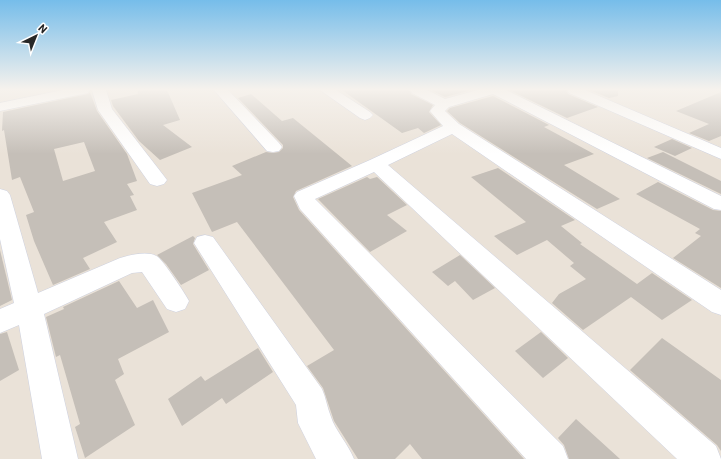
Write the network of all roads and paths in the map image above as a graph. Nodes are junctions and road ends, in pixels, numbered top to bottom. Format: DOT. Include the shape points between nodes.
graph roads {
  1 [pos="106,111"];
  2 [pos="241,111"];
  3 [pos="360,111"];
  4 [pos="437,111"];
  5 [pos="537,111"];
  6 [pos="623,111"];
  7 [pos="365,115"];
  8 [pos="453,128"];
  9 [pos="273,146"];
  10 [pos="721,154"];
  11 [pos="376,164"];
  12 [pos="157,180"];
  13 [pos="0,195"];
  14 [pos="721,204"];
  15 [pos="205,243"];
  16 [pos="176,301"];
  17 [pos="721,304"];
  18 [pos="29,308"];
  19 [pos="0,321"];
  20 [pos="60,459"];
  21 [pos="336,459"];
  22 [pos="550,459"];
  23 [pos="703,459"];
  1 -- 12 [label="street"];
  2 -- 9 [label="street"];
  3 -- 7 [label="street"];
  4 -- 8 [label="street"];
  5 -- 14 [label="street"];
  6 -- 10 [label="street"];
  8 -- 11 [label="street"];
  8 -- 17 [label="street"];
  11 -- 22 [label="street" via="304,196 307,204"];
  11 -- 23 [label="street"];
  13 -- 18 [label="street"];
  15 -- 21 [label="street" via="311,400 315,423"];
  16 -- 18 [label="street" via="149,263 140,263 129,264"];
  18 -- 19 [label="street"];
  18 -- 20 [label="street"];
}
